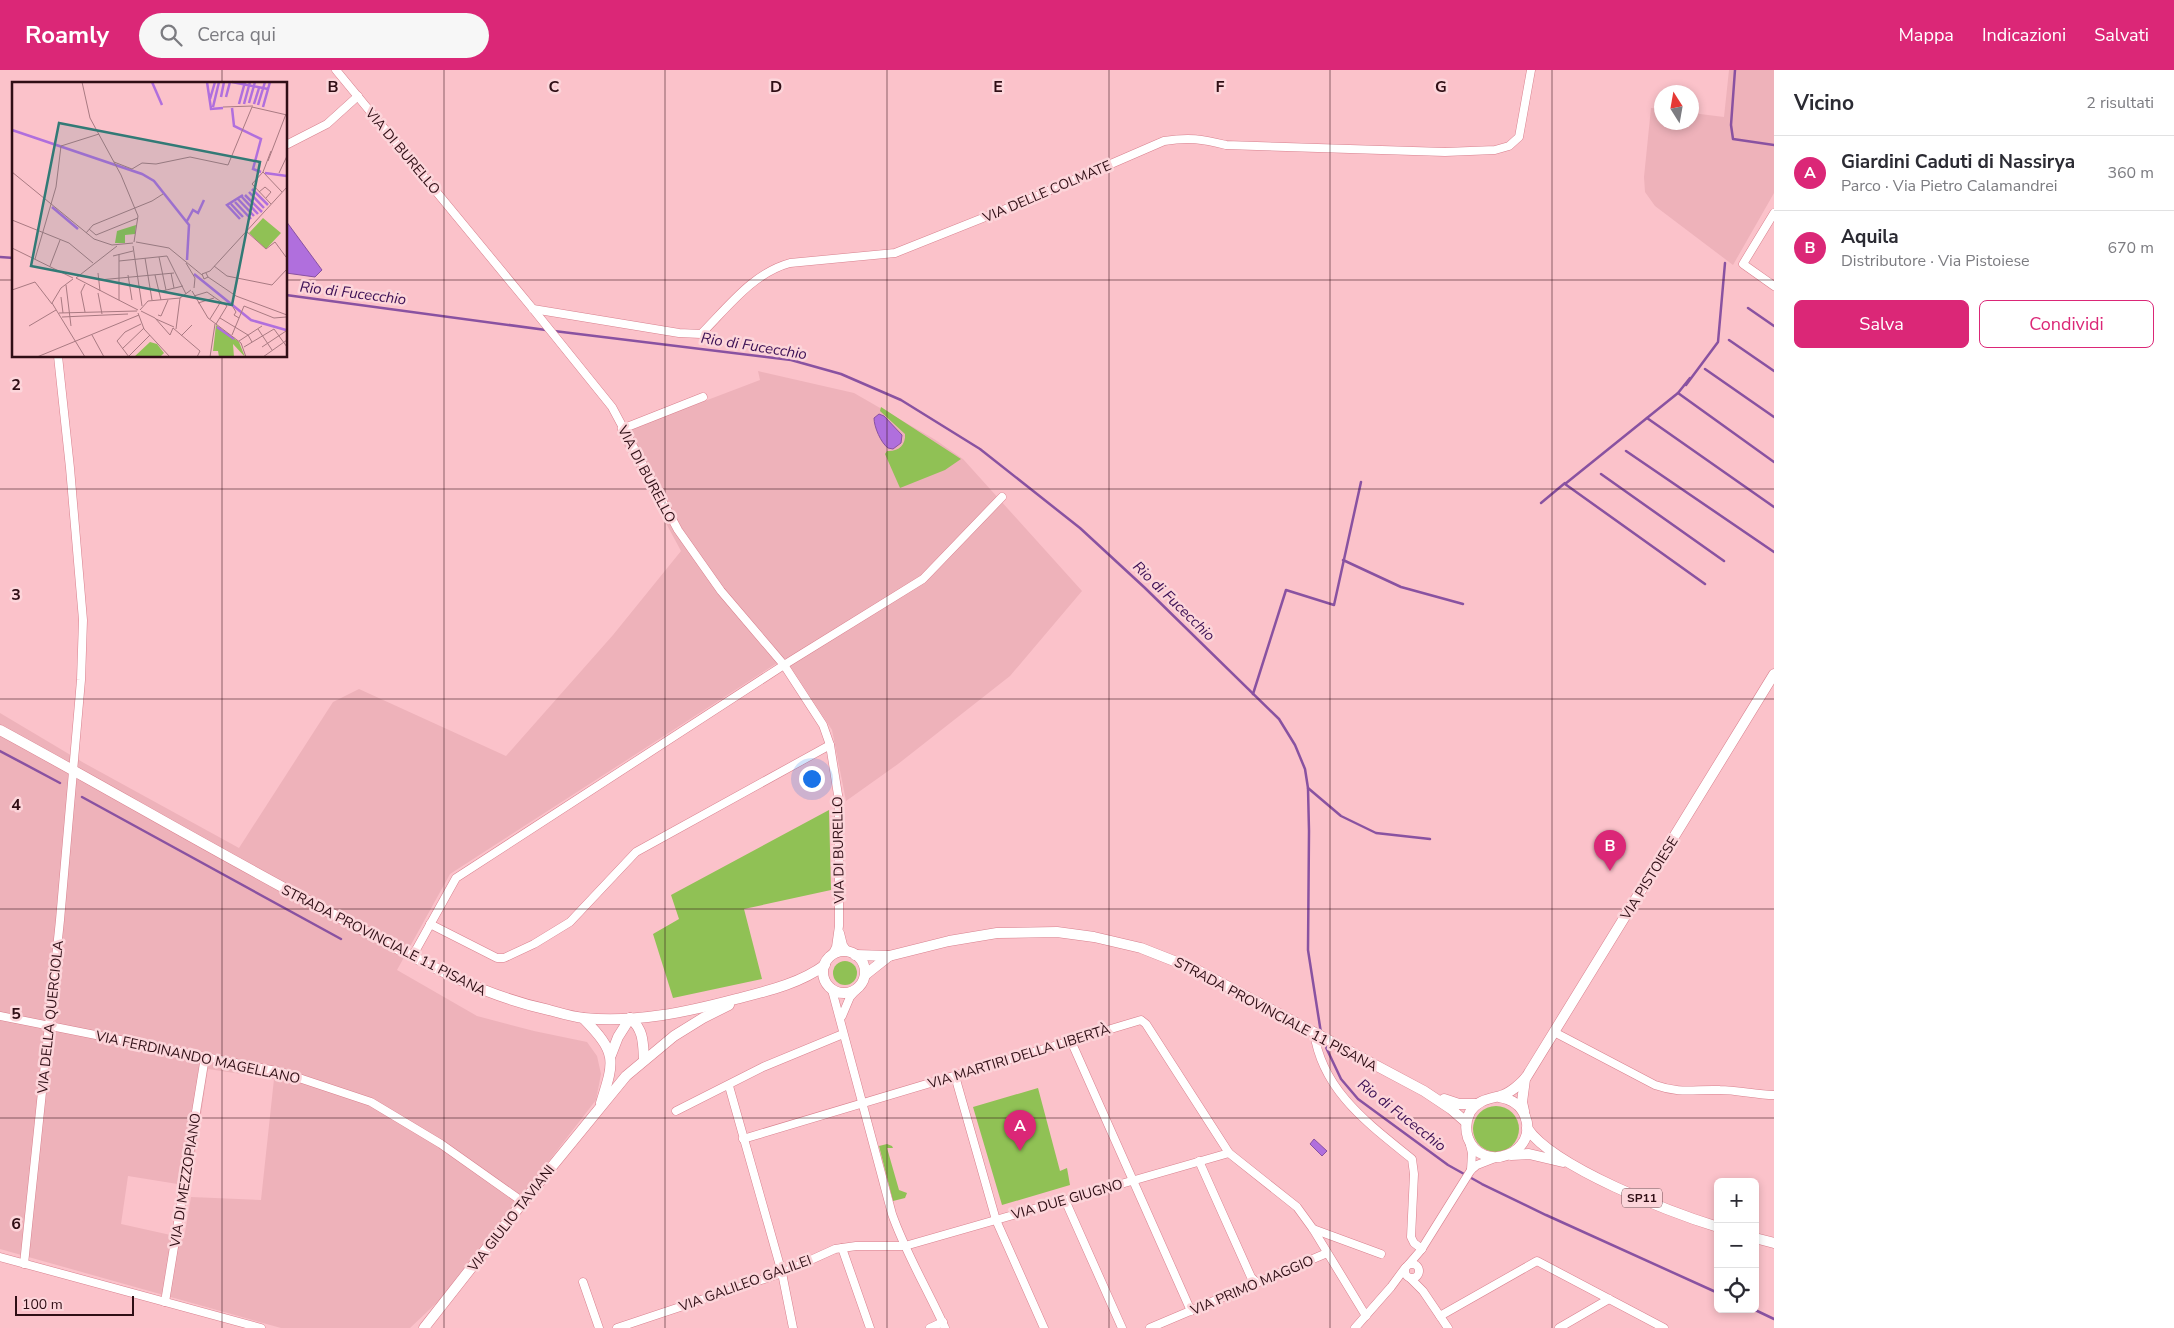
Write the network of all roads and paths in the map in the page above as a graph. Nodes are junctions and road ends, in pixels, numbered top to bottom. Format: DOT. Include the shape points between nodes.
graph roads {
  1 [pos="336,70"];
  2 [pos="1532,70"];
  3 [pos="358,96"];
  4 [pos="288,144"];
  5 [pos="1774,213"];
  6 [pos="1774,286"];
  7 [pos="533,309"];
  8 [pos="58,358"];
  9 [pos="703,397"];
  10 [pos="622,428"];
  11 [pos="1002,496"];
  12 [pos="784,665"];
  13 [pos="1773,677"];
  14 [pos="0,730"];
  15 [pos="830,745"];
  16 [pos="72,770"];
  17 [pos="430,924"];
  18 [pos="839,926"];
  19 [pos="851,953"];
  20 [pos="832,955"];
  21 [pos="889,956"];
  22 [pos="412,957"];
  23 [pos="825,965"];
  24 [pos="865,975"];
  25 [pos="800,980"];
  26 [pos="859,987"];
  27 [pos="830,988"];
  28 [pos="752,994"];
  29 [pos="0,1016"];
  30 [pos="583,1018"];
  31 [pos="630,1018"];
  32 [pos="841,1018"];
  33 [pos="50,1024"];
  34 [pos="1310,1031"];
  35 [pos="1554,1032"];
  36 [pos="843,1034"];
  37 [pos="1070,1041"];
  38 [pos="611,1055"];
  39 [pos="204,1057"];
  40 [pos="644,1060"];
  41 [pos="955,1076"];
  42 [pos="1526,1079"];
  43 [pos="728,1086"];
  44 [pos="1424,1091"];
  45 [pos="1774,1095"];
  46 [pos="1499,1097"];
  47 [pos="862,1103"];
  48 [pos="1477,1104"];
  49 [pos="599,1108"];
  50 [pos="676,1111"];
  51 [pos="1525,1114"];
  52 [pos="1466,1122"];
  53 [pos="1528,1128"];
  54 [pos="743,1139"];
  55 [pos="1469,1140"];
  56 [pos="1230,1153"];
  57 [pos="1502,1157"];
  58 [pos="1200,1161"];
  59 [pos="1569,1164"];
  60 [pos="1471,1170"];
  61 [pos="1133,1180"];
  62 [pos="1065,1200"];
  63 [pos="523,1202"];
  64 [pos="996,1220"];
  65 [pos="1714,1226"];
  66 [pos="1313,1229"];
  67 [pos="1759,1239"];
  68 [pos="1774,1243"];
  69 [pos="904,1246"];
  70 [pos="842,1248"];
  71 [pos="1422,1249"];
  72 [pos="1327,1253"];
  73 [pos="1381,1254"];
  74 [pos="0,1257"];
  75 [pos="24,1264"];
  76 [pos="1407,1266"];
  77 [pos="1419,1272"];
  78 [pos="782,1273"];
  79 [pos="1410,1278"];
  80 [pos="583,1282"];
  81 [pos="1257,1284"];
  82 [pos="1391,1287"];
  83 [pos="1423,1291"];
  84 [pos="1609,1300"];
  85 [pos="165,1302"];
  86 [pos="1191,1311"];
  87 [pos="1366,1316"];
  88 [pos="1440,1316"];
  89 [pos="944,1325"];
  90 [pos="262,1328"];
  91 [pos="424,1328"];
  92 [pos="599,1328"];
  93 [pos="617,1328"];
  94 [pos="793,1328"];
  95 [pos="870,1328"];
  96 [pos="930,1328"];
  97 [pos="1044,1328"];
  98 [pos="1122,1328"];
  99 [pos="1150,1328"];
  100 [pos="1355,1328"];
  101 [pos="1448,1328"];
  102 [pos="1559,1328"];
  103 [pos="1664,1328"];
  1 -- 3 [label="street, VIA DI BURELLO"];
  2 -- 7 [label="street, VIA DELLE COLMATE" via="1519,137 1508,146 1495,150 1444,152 1226,145 1199,138 1170,140 895,253 774,267 761,275 701,334 679,334"];
  3 -- 4 [label="street" via="327,124"];
  3 -- 7 [label="street, VIA DI BURELLO"];
  5 -- 6 [label="street" via="1743,264"];
  7 -- 10 [label="street, VIA DI BURELLO" via="612,407"];
  8 -- 16 [label="street, VIA DELLA QUERCIOLA" via="83,620"];
  9 -- 10 [label="street"];
  10 -- 12 [label="street, VIA DI BURELLO" via="673,524 699,563"];
  11 -- 12 [label="street" via="923,579"];
  12 -- 15 [label="street, VIA DI BURELLO" via="822,725"];
  12 -- 17 [label="street" via="456,878"];
  13 -- 35 [label="main road, VIA PISTOIESE"];
  14 -- 16 [label="main road, STRADA PROVINCIALE 11 PISANA"];
  15 -- 17 [label="street" via="636,852 570,922 504,958 497,958"];
  15 -- 18 [label="street, VIA DI BURELLO" via="839,801"];
  16 -- 22 [label="main road, STRADA PROVINCIALE 11 PISANA"];
  16 -- 33 [label="street, VIA DELLA QUERCIOLA"];
  17 -- 22 [label="street"];
  18 -- 19 [label="street, VIA DI BURELLO" via="843,945"];
  18 -- 20 [label="street, VIA DI BURELLO"];
  19 -- 20 [label="main road, STRADA PROVINCIALE 11 PISANA"];
  19 -- 21 [label="main road, STRADA PROVINCIALE 11 PISANA"];
  19 -- 24 [label="main road" via="863,963"];
  20 -- 23 [label="main road, STRADA PROVINCIALE 11 PISANA"];
  21 -- 24 [label="main road, STRADA PROVINCIALE 11 PISANA"];
  21 -- 34 [label="main road, STRADA PROVINCIALE 11 PISANA" via="997,933 1057,932 1094,937 1170,958"];
  22 -- 30 [label="main road, STRADA PROVINCIALE 11 PISANA" via="489,994"];
  23 -- 25 [label="main road, STRADA PROVINCIALE 11 PISANA"];
  23 -- 27 [label="main road" via="824,976"];
  24 -- 26 [label="main road, STRADA PROVINCIALE 11 PISANA"];
  25 -- 27 [label="main road, STRADA PROVINCIALE 11 PISANA" via="821,982"];
  25 -- 28 [label="main road, STRADA PROVINCIALE 11 PISANA"];
  26 -- 27 [label="main road, STRADA PROVINCIALE 11 PISANA" via="848,993"];
  26 -- 32 [label="street" via="847,1002"];
  27 -- 32 [label="street"];
  28 -- 31 [label="main road, STRADA PROVINCIALE 11 PISANA" via="692,1011"];
  28 -- 40 [label="main road, VIA GIULIO TAVIANI" via="703,1018"];
  29 -- 33 [label="street, VIA FERDINANDO MAGELLANO"];
  30 -- 31 [label="main road, STRADA PROVINCIALE 11 PISANA"];
  30 -- 38 [label="main road" via="601,1036"];
  31 -- 38 [label="main road, VIA GIULIO TAVIANI"];
  31 -- 40 [label="main road" via="642,1035"];
  32 -- 36 [label="street"];
  33 -- 39 [label="street, VIA FERDINANDO MAGELLANO"];
  33 -- 75 [label="street, VIA DELLA QUERCIOLA"];
  34 -- 44 [label="main road, STRADA PROVINCIALE 11 PISANA"];
  34 -- 71 [label="street" via="1318,1057 1345,1101 1412,1159 1411,1237"];
  35 -- 42 [label="main road, VIA PISTOIESE"];
  35 -- 45 [label="street" via="1670,1090"];
  36 -- 43 [label="street" via="763,1067"];
  36 -- 47 [label="street"];
  37 -- 41 [label="street, VIA MARTIRI DELLA LIBERTÀ"];
  37 -- 56 [label="street, VIA MARTIRI DELLA LIBERTÀ" via="1135,1020 1143,1021"];
  37 -- 61 [label="street"];
  38 -- 49 [label="main road, VIA GIULIO TAVIANI" via="610,1073"];
  39 -- 63 [label="street, VIA FERDINANDO MAGELLANO" via="281,1072 371,1102 441,1144"];
  39 -- 85 [label="street, VIA DI MEZZOPIANO"];
  40 -- 49 [label="main road, VIA GIULIO TAVIANI"];
  41 -- 47 [label="street, VIA MARTIRI DELLA LIBERTÀ"];
  41 -- 64 [label="street"];
  42 -- 46 [label="main road, VIA PISTOIESE"];
  42 -- 51 [label="main road, VIA PISTOIESE" via="1522,1102"];
  43 -- 50 [label="street"];
  43 -- 54 [label="street"];
  44 -- 48 [label="main road, STRADA PROVINCIALE 11 PISANA" via="1459,1104"];
  44 -- 52 [label="main road, STRADA PROVINCIALE 11 PISANA"];
  46 -- 48 [label="main road" via="1487,1098"];
  46 -- 51 [label="main road" via="1514,1102"];
  47 -- 54 [label="street, VIA MARTIRI DELLA LIBERTÀ"];
  47 -- 69 [label="street" via="889,1206"];
  48 -- 52 [label="main road"];
  49 -- 63 [label="main road, VIA GIULIO TAVIANI"];
  51 -- 53 [label="main road"];
  52 -- 55 [label="main road"];
  53 -- 57 [label="main road" via="1522,1145"];
  53 -- 59 [label="main road, SP11" via="1541,1144"];
  54 -- 78 [label="street"];
  55 -- 57 [label="main road" via="1480,1153"];
  55 -- 60 [label="street"];
  56 -- 58 [label="street, VIA DUE GIUGNO"];
  56 -- 66 [label="street" via="1297,1207"];
  57 -- 59 [label="main road" via="1529,1154"];
  57 -- 60 [label="street"];
  58 -- 61 [label="street, VIA DUE GIUGNO"];
  58 -- 81 [label="street" via="1251,1277"];
  59 -- 65 [label="main road, SP11" via="1661,1206"];
  60 -- 71 [label="street"];
  61 -- 62 [label="street, VIA DUE GIUGNO"];
  61 -- 86 [label="street"];
  62 -- 64 [label="street, VIA DUE GIUGNO"];
  62 -- 98 [label="street"];
  63 -- 91 [label="main road, VIA GIULIO TAVIANI"];
  64 -- 69 [label="street, VIA DUE GIUGNO"];
  64 -- 97 [label="street"];
  66 -- 72 [label="street"];
  66 -- 73 [label="street"];
  67 -- 68 [label="main road"];
  69 -- 70 [label="street, VIA GALILEO GALILEI"];
  69 -- 89 [label="street"];
  70 -- 78 [label="street, VIA GALILEO GALILEI"];
  70 -- 95 [label="street"];
  71 -- 76 [label="street"];
  71 -- 77 [label="street"];
  72 -- 81 [label="street, VIA PRIMO MAGGIO"];
  72 -- 87 [label="street"];
  74 -- 75 [label="street"];
  75 -- 85 [label="street"];
  76 -- 77 [label="street" via="1416,1265"];
  76 -- 79 [label="street" via="1405,1274"];
  76 -- 82 [label="street"];
  77 -- 79 [label="street"];
  77 -- 83 [label="street"];
  78 -- 93 [label="street, VIA GALILEO GALILEI"];
  78 -- 94 [label="street"];
  79 -- 82 [label="street"];
  79 -- 83 [label="street"];
  80 -- 92 [label="street"];
  81 -- 86 [label="street, VIA PRIMO MAGGIO"];
  82 -- 87 [label="street"];
  83 -- 88 [label="street"];
  84 -- 88 [label="street" via="1537,1262"];
  84 -- 102 [label="street"];
  84 -- 103 [label="street"];
  85 -- 90 [label="street"];
  86 -- 99 [label="street, VIA PRIMO MAGGIO"];
  87 -- 100 [label="street"];
  88 -- 101 [label="street"];
  89 -- 96 [label="street"];
}
